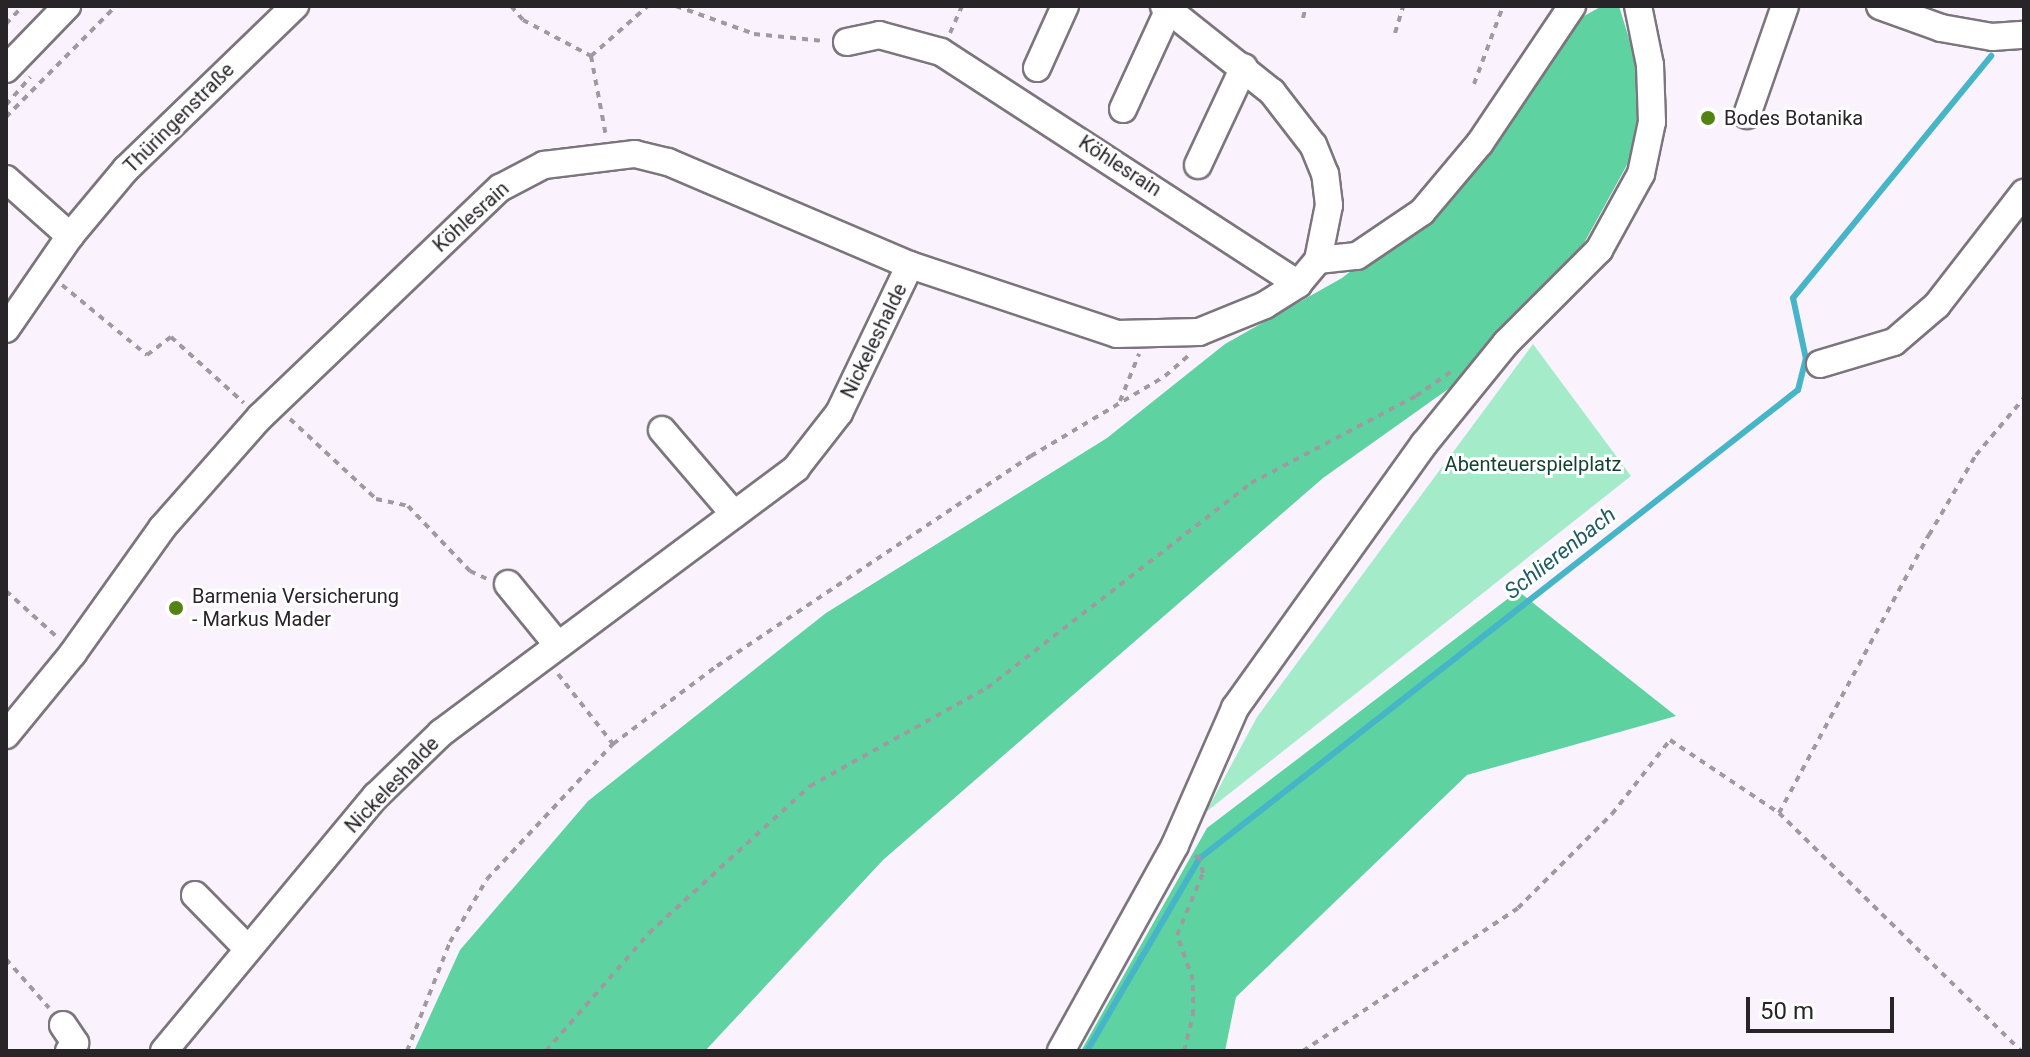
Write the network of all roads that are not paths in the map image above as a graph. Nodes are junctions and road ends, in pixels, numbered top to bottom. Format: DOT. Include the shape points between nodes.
graph roads {
  1 [pos="67,6"];
  2 [pos="295,6"];
  3 [pos="1065,6"];
  4 [pos="1572,6"];
  5 [pos="1638,6"];
  6 [pos="1785,6"];
  7 [pos="1880,6"];
  8 [pos="1167,7"];
  9 [pos="2024,35"];
  10 [pos="847,42"];
  11 [pos="1244,67"];
  12 [pos="1037,68"];
  13 [pos="6,69"];
  14 [pos="1123,109"];
  15 [pos="1747,115"];
  16 [pos="1198,165"];
  17 [pos="6,179"];
  18 [pos="2024,193"];
  19 [pos="70,236"];
  20 [pos="1318,260"];
  21 [pos="910,265"];
  22 [pos="1298,284"];
  23 [pos="6,329"];
  24 [pos="1820,364"];
  25 [pos="662,430"];
  26 [pos="734,514"];
  27 [pos="508,584"];
  28 [pos="551,650"];
  29 [pos="6,735"];
  30 [pos="195,895"];
  31 [pos="247,948"];
  32 [pos="63,1025"];
  33 [pos="69,1051"];
  34 [pos="164,1051"];
  35 [pos="1061,1051"];
  1 -- 13 [label="street"];
  2 -- 19 [label="street, Thüringenstraße" via="126,169"];
  3 -- 12 [label="street"];
  4 -- 20 [label="street" via="1480,143 1422,212 1357,256"];
  5 -- 35 [label="street" via="1650,65 1652,122 1641,174 1599,250 1506,343 1424,444 1252,682 1235,708 1175,845"];
  6 -- 15 [label="street"];
  7 -- 9 [label="street" via="1941,28 1992,37"];
  8 -- 11 [label="street, Köhlesrain"];
  8 -- 14 [label="street, Köhlesrain"];
  10 -- 22 [label="street, Köhlesrain" via="879,35 941,52"];
  11 -- 16 [label="street"];
  11 -- 20 [label="street, Köhlesrain" via="1294,117 1325,174 1329,205"];
  17 -- 19 [label="street"];
  18 -- 24 [label="street" via="1937,305 1894,342"];
  19 -- 23 [label="street, Thüringenstraße"];
  20 -- 22 [label="street, Köhlesrain"];
  21 -- 22 [label="street, Köhlesrain" via="1072,322 1145,336 1226,324"];
  21 -- 26 [label="street, Nickeleshalde" via="826,431 796,468"];
  21 -- 29 [label="street, Köhlesrain" via="668,162 635,154 544,165 500,188 267,410 162,528 73,653"];
  25 -- 26 [label="street"];
  26 -- 28 [label="street, Nickeleshalde"];
  27 -- 28 [label="street"];
  28 -- 31 [label="street, Nickeleshalde" via="441,733 376,796"];
  30 -- 31 [label="street"];
  31 -- 34 [label="street, Nickeleshalde"];
  32 -- 33 [label="street" via="75,1043"];
}
